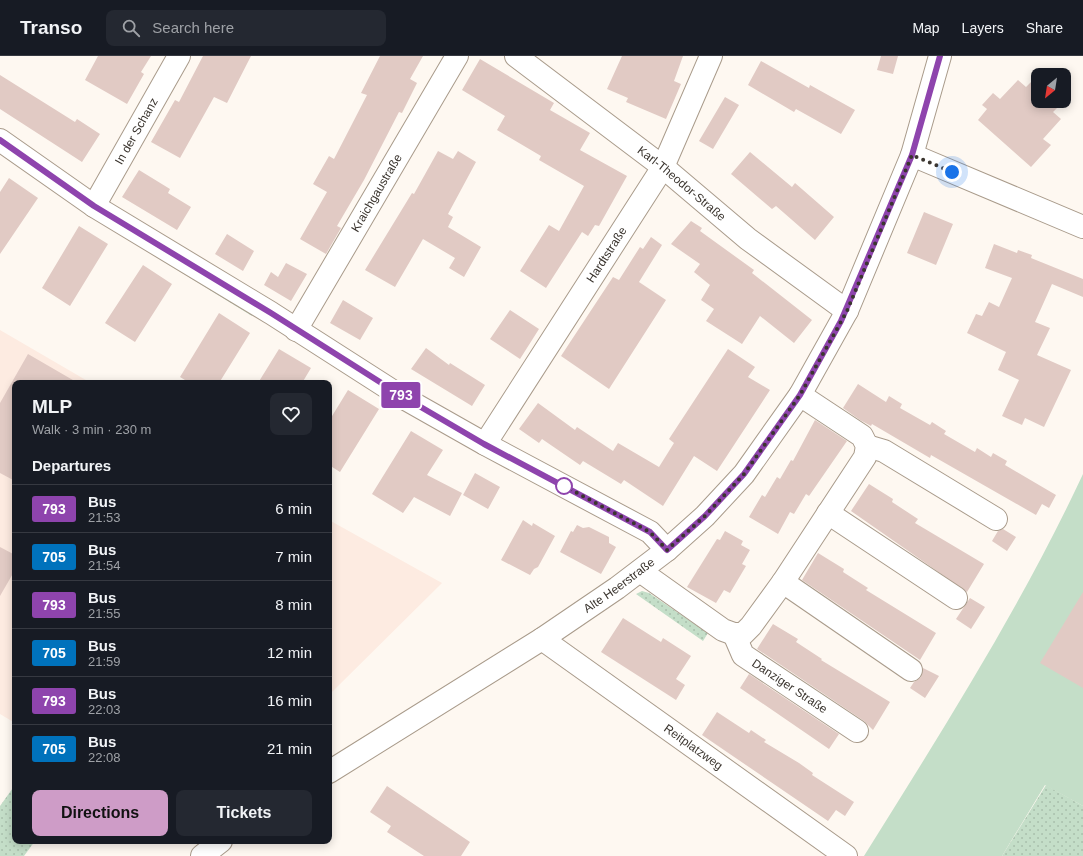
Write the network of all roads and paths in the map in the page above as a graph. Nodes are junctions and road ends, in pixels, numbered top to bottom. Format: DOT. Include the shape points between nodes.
graph roads {
  1 [pos="179,56"];
  2 [pos="457,56"];
  3 [pos="516,56"];
  4 [pos="711,56"];
  5 [pos="940,56"];
  6 [pos="0,140"];
  7 [pos="912,155"];
  8 [pos="662,167"];
  9 [pos="94,206"];
  10 [pos="1083,227"];
  11 [pos="847,311"];
  12 [pos="296,330"];
  13 [pos="800,395"];
  14 [pos="484,444"];
  15 [pos="867,446"];
  16 [pos="828,513"];
  17 [pos="996,519"];
  18 [pos="667,550"];
  19 [pos="640,570"];
  20 [pos="782,582"];
  21 [pos="956,598"];
  22 [pos="734,634"];
  23 [pos="542,639"];
  24 [pos="911,670"];
  25 [pos="857,730"];
  26 [pos="332,770"];
  27 [pos="217,844"];
  28 [pos="202,856"];
  29 [pos="846,856"];
  1 -- 9 [label="street, In der Schanz"];
  2 -- 12 [label="street, Kraichgaustraße"];
  3 -- 8 [label="street, Karl-Theodor-Straße"];
  4 -- 8 [label="street, Hardtstraße"];
  5 -- 7 [label="street, Alte Heerstraße"];
  6 -- 9 [label="street"];
  7 -- 10 [label="street"];
  7 -- 11 [label="street, Alte Heerstraße"];
  8 -- 11 [label="street, Karl-Theodor-Straße" via="748,239"];
  8 -- 14 [label="street, Hardtstraße"];
  9 -- 12 [label="street"];
  11 -- 13 [label="street, Alte Heerstraße"];
  12 -- 14 [label="street"];
  13 -- 15 [label="street" via="862,436"];
  13 -- 18 [label="street, Alte Heerstraße" via="744,474 705,516"];
  14 -- 18 [label="street" via="650,532"];
  15 -- 16 [label="street" via="865,457"];
  15 -- 17 [label="street" via="884,451"];
  16 -- 20 [label="street"];
  16 -- 21 [label="street"];
  18 -- 19 [label="street, Alte Heerstraße"];
  19 -- 22 [label="street" via="723,630"];
  19 -- 23 [label="street, Alte Heerstraße"];
  20 -- 22 [label="street" via="751,626 743,634"];
  20 -- 24 [label="street"];
  22 -- 25 [label="street, Danziger Straße" via="743,655"];
  23 -- 26 [label="street, Alte Heerstraße"];
  23 -- 29 [label="street, Reitplatzweg"];
  27 -- 28 [label="street"];
}
